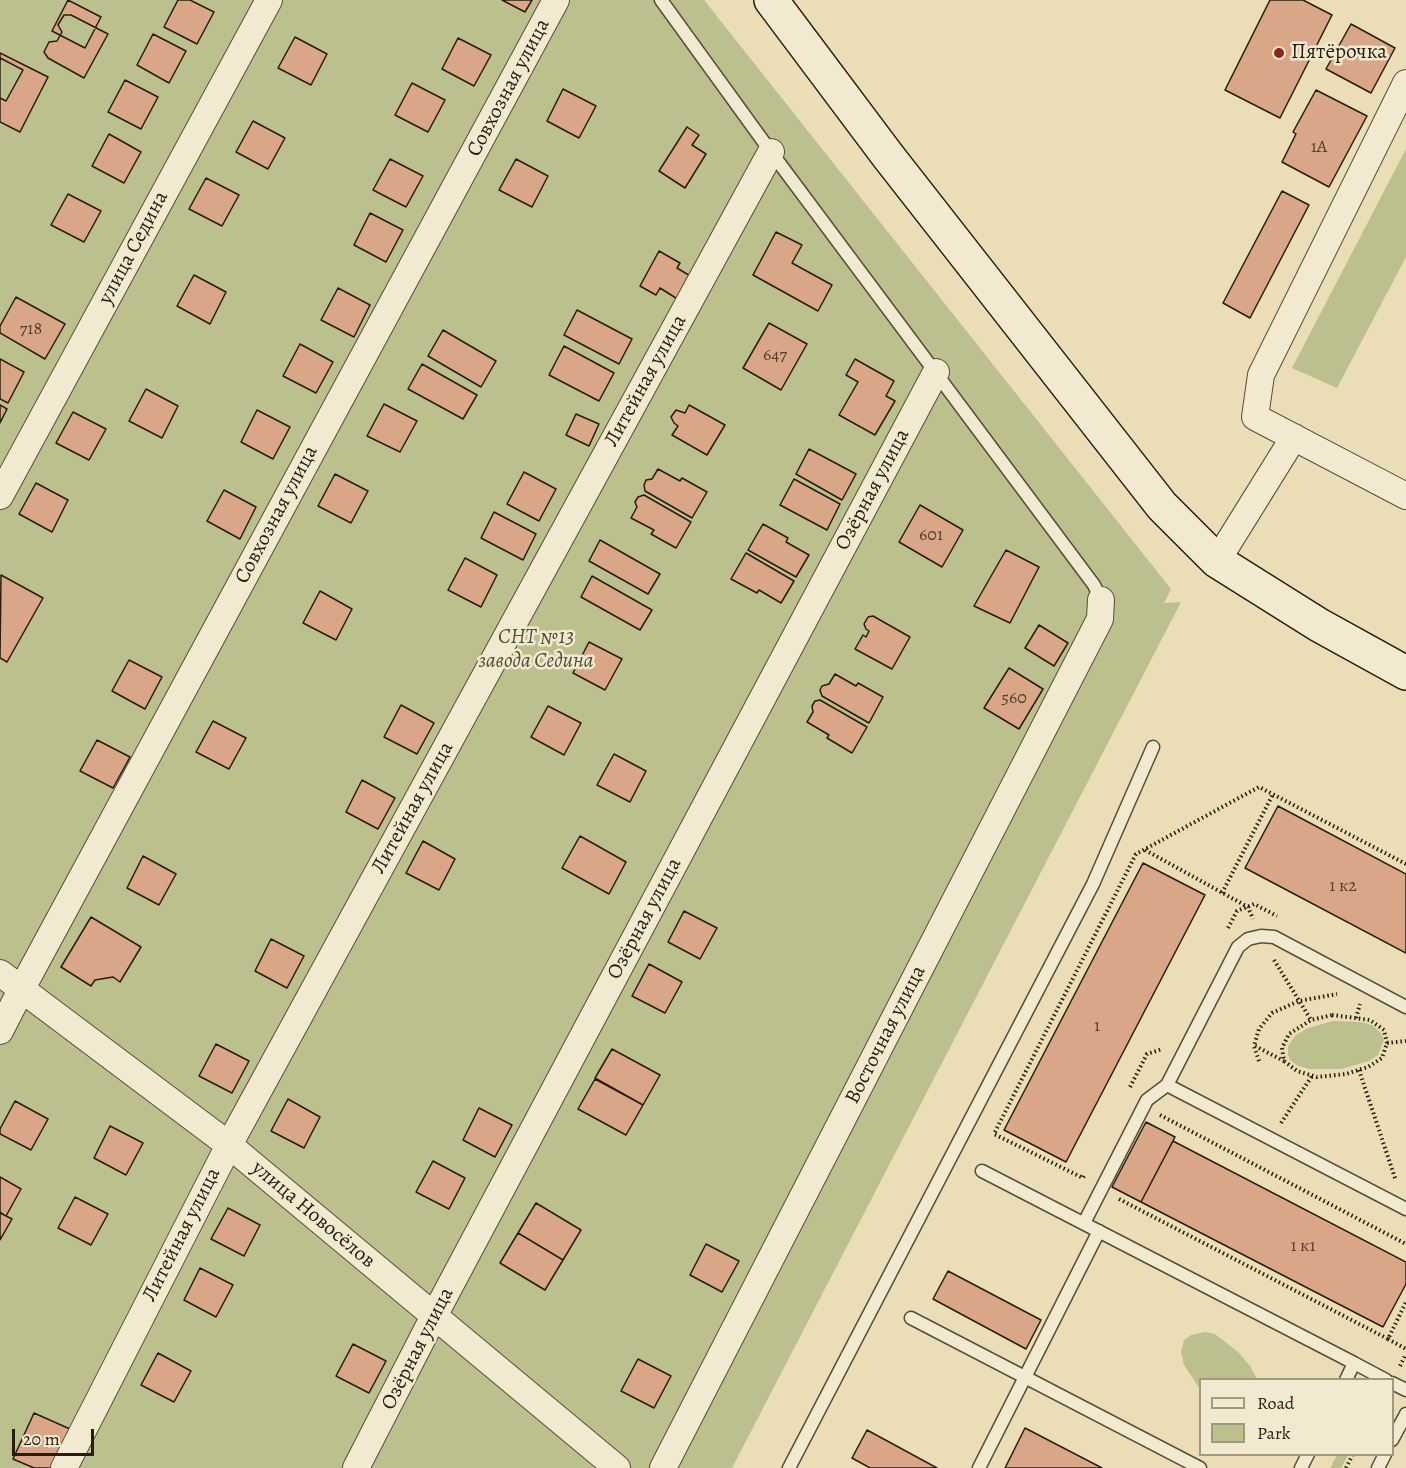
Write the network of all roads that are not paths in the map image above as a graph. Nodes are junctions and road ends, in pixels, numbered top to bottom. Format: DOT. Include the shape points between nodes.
graph roads {
  1 [pos="268,0"];
  2 [pos="556,0"];
  3 [pos="661,0"];
  4 [pos="771,0"];
  5 [pos="1406,83"];
  6 [pos="771,152"];
  7 [pos="936,372"];
  8 [pos="1294,437"];
  9 [pos="0,496"];
  10 [pos="1406,496"];
  11 [pos="1217,561"];
  12 [pos="1101,600"];
  13 [pos="1406,673"];
  14 [pos="1153,747"];
  15 [pos="0,973"];
  16 [pos="21,990"];
  17 [pos="1406,1007"];
  18 [pos="0,1031"];
  19 [pos="1167,1085"];
  20 [pos="229,1145"];
  21 [pos="982,1171"];
  22 [pos="1405,1208"];
  23 [pos="1084,1223"];
  24 [pos="1099,1231"];
  25 [pos="434,1316"];
  26 [pos="911,1318"];
  27 [pos="1354,1363"];
  28 [pos="1025,1377"];
  29 [pos="1347,1378"];
  30 [pos="1382,1378"];
  31 [pos="1406,1414"];
  32 [pos="1394,1436"];
  33 [pos="64,1468"];
  34 [pos="356,1468"];
  35 [pos="617,1468"];
  36 [pos="663,1468"];
  37 [pos="789,1468"];
  38 [pos="980,1468"];
  39 [pos="1200,1468"];
  1 -- 9 [label="street, улица Седина"];
  2 -- 16 [label="street, Совхозная улица"];
  3 -- 6 [label="lane"];
  4 -- 11 [label="street" via="1162,506"];
  5 -- 8 [label="street" via="1261,375 1255,417"];
  6 -- 7 [label="lane"];
  6 -- 20 [label="street, Литейная улица"];
  7 -- 12 [label="lane" via="1094,585"];
  7 -- 25 [label="street, Озёрная улица"];
  8 -- 10 [label="street"];
  8 -- 11 [label="street"];
  11 -- 13 [label="street" via="1319,625"];
  12 -- 36 [label="street, Восточная улица" via="1100,619"];
  14 -- 37 [label="lane" via="1093,885"];
  15 -- 16 [label="street, улица Новосёлов"];
  16 -- 18 [label="street, Совхозная улица"];
  16 -- 20 [label="street, улица Новосёлов"];
  17 -- 19 [label="lane" via="1274,937 1248,939 1238,947"];
  19 -- 22 [label="lane"];
  19 -- 23 [label="lane" via="1147,1100"];
  20 -- 25 [label="street, улица Новосёлов"];
  20 -- 33 [label="street, Литейная улица"];
  21 -- 23 [label="lane"];
  23 -- 24 [label="lane"];
  24 -- 27 [label="lane"];
  24 -- 28 [label="lane"];
  25 -- 34 [label="street, Озёрная улица"];
  25 -- 35 [label="street, улица Новосёлов"];
  26 -- 28 [label="lane"];
  27 -- 29 [label="lane"];
  27 -- 30 [label="lane"];
  28 -- 38 [label="lane"];
  28 -- 39 [label="lane"];
  31 -- 32 [label="lane"];
}
